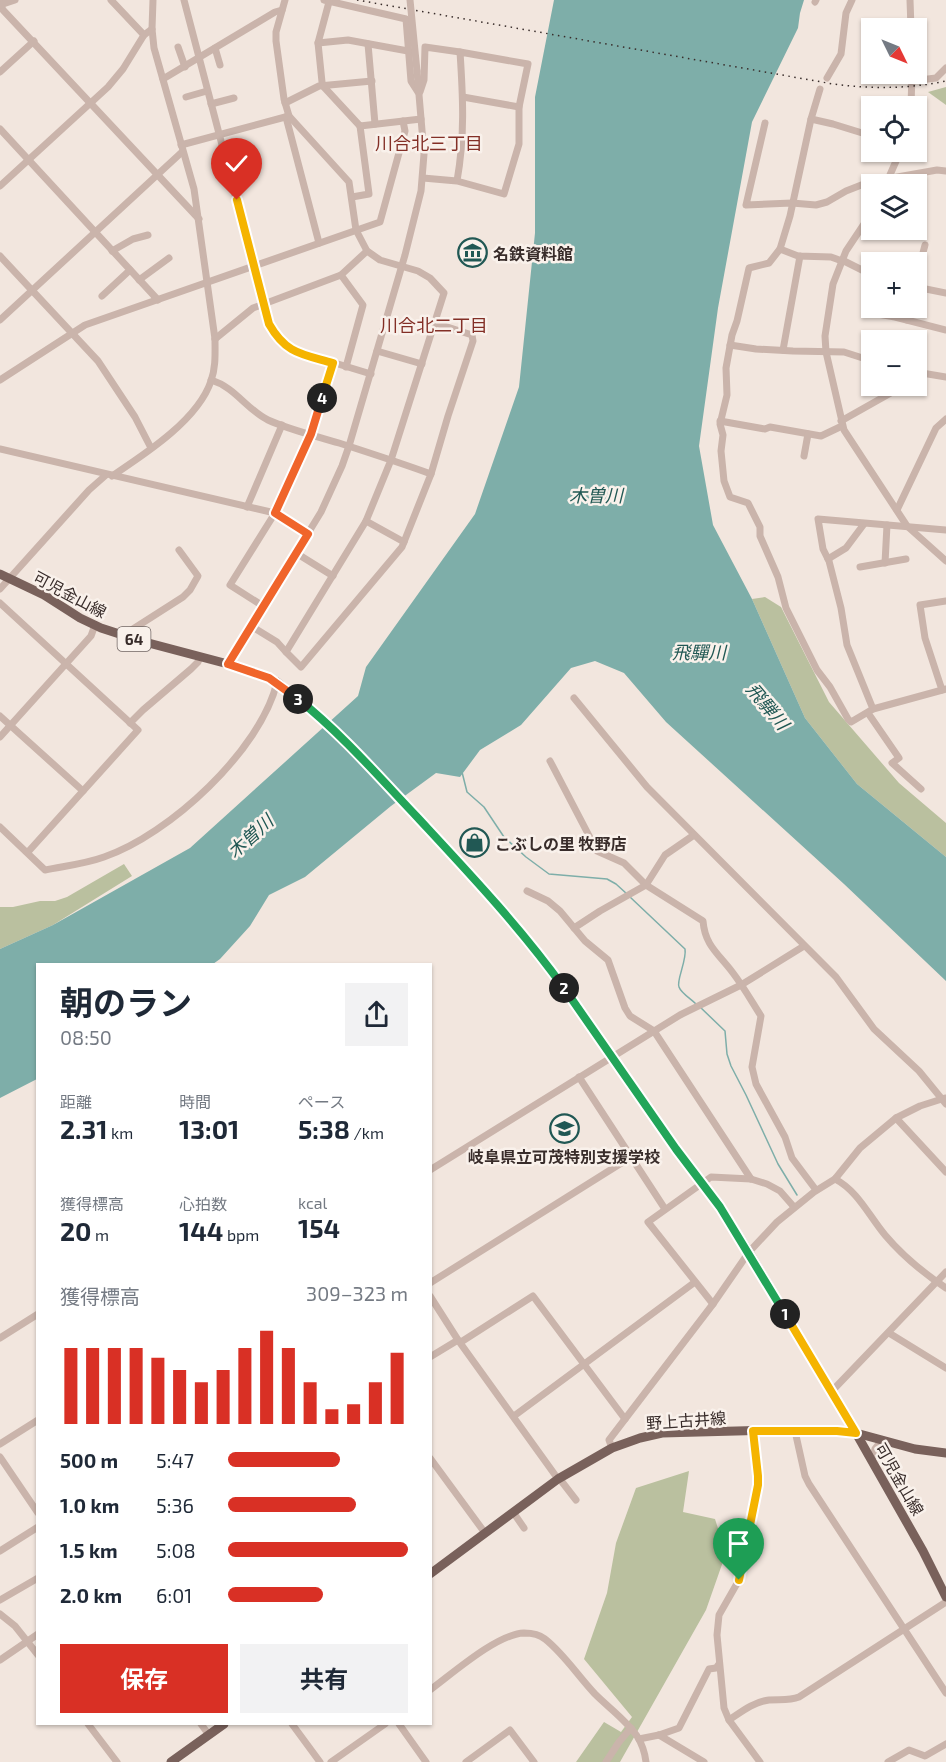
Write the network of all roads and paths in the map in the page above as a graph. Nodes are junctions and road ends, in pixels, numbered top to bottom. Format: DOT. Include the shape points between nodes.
graph roads {
  1 [pos="15,0"];
  2 [pos="111,0"];
  3 [pos="153,0"];
  4 [pos="184,0"];
  5 [pos="285,0"];
  6 [pos="411,0"];
  7 [pos="852,0"];
  8 [pos="910,0"];
  9 [pos="327,1"];
  10 [pos="1,3"];
  11 [pos="282,9"];
  12 [pos="911,18"];
  13 [pos="152,29"];
  14 [pos="144,35"];
  15 [pos="34,41"];
  16 [pos="318,43"];
  17 [pos="368,44"];
  18 [pos="178,47"];
  19 [pos="215,48"];
  20 [pos="408,51"];
  21 [pos="460,52"];
  22 [pos="198,58"];
  23 [pos="220,65"];
  24 [pos="185,67"];
  25 [pos="946,68"];
  26 [pos="0,72"];
  27 [pos="827,78"];
  28 [pos="927,78"];
  29 [pos="163,79"];
  30 [pos="372,81"];
  31 [pos="323,86"];
  32 [pos="820,89"];
  33 [pos="207,91"];
  34 [pos="419,94"];
  35 [pos="186,97"];
  36 [pos="463,97"];
  37 [pos="234,98"];
  38 [pos="90,103"];
  39 [pos="285,103"];
  40 [pos="211,104"];
  41 [pos="519,106"];
  42 [pos="287,117"];
  43 [pos="421,119"];
  44 [pos="811,119"];
  45 [pos="403,121"];
  46 [pos="765,123"];
  47 [pos="375,124"];
  48 [pos="360,126"];
  49 [pos="0,129"];
  50 [pos="861,133"];
  51 [pos="219,135"];
  52 [pos="182,148"];
  53 [pos="28,159"];
  54 [pos="946,171"];
  55 [pos="919,174"];
  56 [pos="157,176"];
  57 [pos="423,178"];
  58 [pos="457,181"];
  59 [pos="861,185"];
  60 [pos="0,186"];
  61 [pos="352,197"];
  62 [pos="792,203"];
  63 [pos="199,219"];
  64 [pos="356,230"];
  65 [pos="861,230"];
  66 [pos="95,233"];
  67 [pos="148,235"];
  68 [pos="319,243"];
  69 [pos="925,245"];
  70 [pos="780,249"];
  71 [pos="112,251"];
  72 [pos="368,251"];
  73 [pos="923,252"];
  74 [pos="0,256"];
  75 [pos="800,256"];
  76 [pos="169,258"];
  77 [pos="842,261"];
  78 [pos="254,266"];
  79 [pos="401,266"];
  80 [pos="130,270"];
  81 [pos="861,270"];
  82 [pos="342,275"];
  83 [pos="139,280"];
  84 [pos="207,282"];
  85 [pos="927,289"];
  86 [pos="32,290"];
  87 [pos="946,293"];
  88 [pos="102,296"];
  89 [pos="158,300"];
  90 [pos="264,304"];
  91 [pos="897,318"];
  92 [pos="0,320"];
  93 [pos="907,320"];
  94 [pos="435,324"];
  95 [pos="946,330"];
  96 [pos="72,334"];
  97 [pos="215,339"];
  98 [pos="730,345"];
  99 [pos="783,350"];
  100 [pos="376,351"];
  101 [pos="826,352"];
  102 [pos="861,357"];
  103 [pos="333,363"];
  104 [pos="422,364"];
  105 [pos="346,367"];
  106 [pos="371,374"];
  107 [pos="927,374"];
  108 [pos="946,377"];
  109 [pos="0,380"];
  110 [pos="211,380"];
  111 [pos="886,396"];
  112 [pos="946,418"];
  113 [pos="720,421"];
  114 [pos="842,424"];
  115 [pos="282,425"];
  116 [pos="311,434"];
  117 [pos="808,434"];
  118 [pos="349,446"];
  119 [pos="151,448"];
  120 [pos="0,449"];
  121 [pos="804,456"];
  122 [pos="392,460"];
  123 [pos="432,474"];
  124 [pos="109,476"];
  125 [pos="247,507"];
  126 [pos="897,510"];
  127 [pos="275,513"];
  128 [pos="366,521"];
  129 [pos="864,524"];
  130 [pos="887,525"];
  131 [pos="907,526"];
  132 [pos="946,530"];
  133 [pos="308,534"];
  134 [pos="404,542"];
  135 [pos="179,550"];
  136 [pos="296,553"];
  137 [pos="828,559"];
  138 [pos="906,559"];
  139 [pos="946,561"];
  140 [pos="885,563"];
  141 [pos="860,567"];
  142 [pos="333,576"];
  143 [pos="4,577"];
  144 [pos="0,589"];
  145 [pos="946,601"];
  146 [pos="0,603"];
  147 [pos="263,606"];
  148 [pos="95,625"];
  149 [pos="251,626"];
  150 [pos="122,636"];
  151 [pos="286,652"];
  152 [pos="200,657"];
  153 [pos="66,664"];
  154 [pos="228,664"];
  155 [pos="277,682"];
  156 [pos="944,689"];
  157 [pos="574,698"];
  158 [pos="871,711"];
  159 [pos="0,716"];
  160 [pos="130,723"];
  161 [pos="11,726"];
  162 [pos="0,737"];
  163 [pos="550,761"];
  164 [pos="921,789"];
  165 [pos="83,791"];
  166 [pos="0,827"];
  167 [pos="694,834"];
  168 [pos="28,852"];
  169 [pos="646,885"];
  170 [pos="528,891"];
  171 [pos="574,928"];
  172 [pos="804,946"];
  173 [pos="741,985"];
  174 [pos="654,1031"];
  175 [pos="613,1057"];
  176 [pos="579,1077"];
  177 [pos="945,1100"];
  178 [pos="896,1118"];
  179 [pos="631,1157"];
  180 [pos="432,1169"];
  181 [pos="946,1172"];
  182 [pos="751,1179"];
  183 [pos="835,1179"];
  184 [pos="702,1182"];
  185 [pos="816,1190"];
  186 [pos="794,1207"];
  187 [pos="665,1209"];
  188 [pos="749,1252"];
  189 [pos="946,1272"];
  190 [pos="432,1281"];
  191 [pos="695,1282"];
  192 [pos="937,1282"];
  193 [pos="946,1288"];
  194 [pos="432,1299"];
  195 [pos="713,1304"];
  196 [pos="36,1315"];
  197 [pos="889,1333"];
  198 [pos="0,1338"];
  199 [pos="460,1341"];
  200 [pos="432,1356"];
  201 [pos="583,1364"];
  202 [pos="946,1368"];
  203 [pos="832,1392"];
  204 [pos="514,1416"];
  205 [pos="626,1419"];
  206 [pos="36,1421"];
  207 [pos="753,1431"];
  208 [pos="795,1431"];
  209 [pos="856,1433"];
  210 [pos="882,1440"];
  211 [pos="0,1444"];
  212 [pos="612,1448"];
  213 [pos="946,1453"];
  214 [pos="0,1456"];
  215 [pos="432,1461"];
  216 [pos="872,1461"];
  217 [pos="559,1479"];
  218 [pos="576,1500"];
  219 [pos="36,1510"];
  220 [pos="513,1512"];
  221 [pos="36,1528"];
  222 [pos="524,1528"];
  223 [pos="484,1533"];
  224 [pos="0,1551"];
  225 [pos="432,1572"];
  226 [pos="36,1579"];
  227 [pos="946,1597"];
  228 [pos="0,1600"];
  229 [pos="946,1602"];
  230 [pos="0,1614"];
  231 [pos="904,1628"];
  232 [pos="36,1635"];
  233 [pos="27,1641"];
  234 [pos="36,1652"];
  235 [pos="0,1660"];
  236 [pos="719,1664"];
  237 [pos="432,1689"];
  238 [pos="946,1693"];
  239 [pos="729,1720"];
  240 [pos="89,1725"];
  241 [pos="202,1725"];
  242 [pos="223,1725"];
  243 [pos="293,1725"];
  244 [pos="384,1725"];
  245 [pos="400,1725"];
  246 [pos="631,1728"];
  247 [pos="209,1735"];
  248 [pos="659,1735"];
  249 [pos="639,1738"];
  250 [pos="946,1744"];
  251 [pos="117,1762"];
  252 [pos="171,1762"];
  253 [pos="320,1762"];
  254 [pos="331,1762"];
  255 [pos="426,1762"];
  256 [pos="466,1762"];
  257 [pos="534,1762"];
  258 [pos="606,1762"];
  259 [pos="646,1762"];
  260 [pos="704,1762"];
  261 [pos="760,1762"];
  262 [pos="888,1762"];
  1 -- 10 [label="street"];
  2 -- 14 [label="street"];
  3 -- 13 [label="street"];
  4 -- 22 [label="street"];
  5 -- 11 [label="street"];
  6 -- 34 [label="street, bridge"];
  7 -- 27 [label="street" via="846,13 841,54"];
  8 -- 12 [label="street"];
  9 -- 16 [label="street"];
  9 -- 20 [label="street" via="406,18"];
  10 -- 15 [label="street" via="3,10"];
  11 -- 19 [label="street"];
  11 -- 39 [label="street" via="276,41"];
  13 -- 14 [label="street"];
  13 -- 29 [label="street"];
  14 -- 38 [label="street" via="123,69"];
  15 -- 26 [label="street"];
  15 -- 38 [label="street"];
  16 -- 17 [label="street" via="348,40"];
  16 -- 31 [label="street"];
  17 -- 20 [label="street"];
  17 -- 30 [label="street"];
  18 -- 24 [label="street"];
  19 -- 22 [label="street"];
  19 -- 23 [label="street"];
  20 -- 34 [label="street" via="411,81"];
  21 -- 34 [label="street" via="425,47 424,80"];
  21 -- 36 [label="street"];
  21 -- 41 [label="street" via="528,64"];
  22 -- 24 [label="street"];
  22 -- 33 [label="street"];
  24 -- 29 [label="street"];
  25 -- 28 [label="street" via="936,78"];
  29 -- 52 [label="street"];
  30 -- 31 [label="street"];
  30 -- 47 [label="street"];
  31 -- 39 [label="street"];
  31 -- 48 [label="street"];
  32 -- 44 [label="street"];
  33 -- 35 [label="street"];
  33 -- 40 [label="street"];
  34 -- 43 [label="street"];
  36 -- 41 [label="street"];
  36 -- 58 [label="street" via="463,141"];
  37 -- 40 [label="street"];
  38 -- 53 [label="street"];
  38 -- 56 [label="street"];
  39 -- 42 [label="street"];
  40 -- 51 [label="street"];
  41 -- 58 [label="street" via="519,144 504,194"];
  42 -- 51 [label="street"];
  42 -- 61 [label="street" via="349,182"];
  42 -- 68 [label="street"];
  43 -- 45 [label="street"];
  43 -- 57 [label="street"];
  44 -- 50 [label="street"];
  44 -- 62 [label="street"];
  45 -- 47 [label="street"];
  45 -- 64 [label="street" via="405,130 380,222"];
  46 -- 62 [label="street" via="746,205"];
  47 -- 48 [label="street"];
  48 -- 61 [label="street" via="369,194"];
  49 -- 53 [label="street"];
  51 -- 52 [label="street"];
  51 -- 78 [label="street"];
  52 -- 56 [label="street"];
  52 -- 63 [label="street"];
  53 -- 60 [label="street"];
  53 -- 66 [label="street"];
  54 -- 55 [label="street"];
  56 -- 63 [label="street"];
  56 -- 66 [label="street"];
  57 -- 58 [label="street"];
  57 -- 79 [label="street"];
  59 -- 62 [label="street" via="816,205"];
  61 -- 64 [label="street"];
  62 -- 70 [label="street"];
  63 -- 84 [label="street"];
  64 -- 68 [label="street"];
  64 -- 72 [label="street"];
  65 -- 77 [label="street"];
  66 -- 71 [label="street"];
  66 -- 86 [label="street"];
  67 -- 71 [label="street"];
  68 -- 78 [label="street"];
  69 -- 73 [label="street"];
  70 -- 75 [label="street"];
  70 -- 98 [label="street" via="769,262 749,268"];
  71 -- 80 [label="street"];
  72 -- 79 [label="street" via="380,260"];
  72 -- 82 [label="street"];
  74 -- 86 [label="street"];
  75 -- 77 [label="street"];
  75 -- 99 [label="street"];
  76 -- 83 [label="street"];
  77 -- 81 [label="street"];
  77 -- 101 [label="street" via="833,284"];
  78 -- 84 [label="street"];
  78 -- 90 [label="street"];
  79 -- 94 [label="street" via="430,278 444,293"];
  79 -- 100 [label="street"];
  80 -- 83 [label="street"];
  80 -- 88 [label="street"];
  82 -- 90 [label="street"];
  82 -- 105 [label="street" via="363,305"];
  83 -- 89 [label="street"];
  84 -- 89 [label="street"];
  84 -- 97 [label="street"];
  85 -- 87 [label="street"];
  86 -- 92 [label="street"];
  86 -- 96 [label="street"];
  89 -- 96 [label="street" via="85,325"];
  90 -- 97 [label="street" via="253,308"];
  90 -- 103 [label="street" via="269,324 283,344"];
  91 -- 93 [label="street"];
  93 -- 95 [label="street"];
  94 -- 104 [label="street"];
  94 -- 123 [label="street" via="472,335 473,341"];
  96 -- 109 [label="street"];
  96 -- 119 [label="street" via="115,385"];
  97 -- 110 [label="street"];
  98 -- 99 [label="street"];
  98 -- 113 [label="street" via="727,395"];
  99 -- 101 [label="street"];
  100 -- 104 [label="street"];
  100 -- 106 [label="street"];
  101 -- 102 [label="street"];
  101 -- 114 [label="street"];
  103 -- 105 [label="street"];
  103 -- 116 [label="street"];
  104 -- 122 [label="street"];
  105 -- 106 [label="street"];
  106 -- 118 [label="street"];
  107 -- 108 [label="street"];
  110 -- 115 [label="street" via="238,395 266,419"];
  110 -- 119 [label="street" via="192,414"];
  111 -- 114 [label="street"];
  112 -- 126 [label="street" via="936,428"];
  113 -- 117 [label="street"];
  113 -- 158 [label="street" via="724,481 730,497 748,503 760,527 786,608 817,670 851,722"];
  114 -- 117 [label="street" via="821,436"];
  114 -- 126 [label="street"];
  115 -- 116 [label="street"];
  115 -- 125 [label="street"];
  116 -- 118 [label="street"];
  116 -- 127 [label="street"];
  117 -- 121 [label="street"];
  118 -- 122 [label="street"];
  118 -- 133 [label="street" via="330,495"];
  119 -- 124 [label="street"];
  120 -- 124 [label="street"];
  122 -- 123 [label="street"];
  122 -- 128 [label="street"];
  123 -- 134 [label="street"];
  124 -- 125 [label="street"];
  124 -- 143 [label="street" via="89,490"];
  125 -- 127 [label="street"];
  126 -- 131 [label="street"];
  127 -- 133 [label="street"];
  127 -- 147 [label="street" via="230,585"];
  128 -- 134 [label="street"];
  128 -- 142 [label="street"];
  129 -- 130 [label="street"];
  129 -- 137 [label="street" via="846,548"];
  129 -- 137 [label="street" via="818,519"];
  130 -- 131 [label="street"];
  130 -- 140 [label="street"];
  131 -- 132 [label="street"];
  131 -- 139 [label="street"];
  133 -- 136 [label="street"];
  134 -- 151 [label="street" via="301,667"];
  135 -- 150 [label="street" via="198,576 190,590"];
  136 -- 142 [label="street"];
  136 -- 147 [label="street"];
  137 -- 158 [label="street" via="847,645"];
  138 -- 140 [label="street"];
  140 -- 141 [label="street"];
  142 -- 151 [label="street"];
  143 -- 144 [label="street"];
  143 -- 148 [label="main road, 可児金山線 / 64"];
  145 -- 156 [label="street" via="920,605 925,638"];
  146 -- 153 [label="street"];
  147 -- 149 [label="street"];
  148 -- 150 [label="main road, 可児金山線 / 64"];
  148 -- 153 [label="street" via="91,636"];
  149 -- 151 [label="street"];
  149 -- 154 [label="street"];
  150 -- 152 [label="main road, 可児金山線 / 64"];
  152 -- 154 [label="main road, 可児金山線 / 64"];
  152 -- 160 [label="street" via="192,669"];
  153 -- 160 [label="street"];
  153 -- 161 [label="street"];
  154 -- 155 [label="main road, 可児金山線 / 64"];
  155 -- 168 [label="street" via="273,699 231,765 193,802 153,832 103,858 45,870"];
  155 -- 175 [label="main road, 可児金山線 / 64" via="378,776 499,907 537,951"];
  156 -- 158 [label="street"];
  157 -- 167 [label="street" via="647,788"];
  158 -- 164 [label="street" via="899,758 892,763"];
  159 -- 161 [label="street"];
  160 -- 165 [label="street" via="138,730"];
  161 -- 162 [label="street"];
  161 -- 165 [label="street"];
  163 -- 169 [label="street" via="597,851 624,863"];
  165 -- 168 [label="street"];
  166 -- 168 [label="street"];
  167 -- 169 [label="street" via="665,855"];
  167 -- 172 [label="street"];
  169 -- 171 [label="street"];
  169 -- 173 [label="street" via="704,921 711,947"];
  170 -- 171 [label="street" via="560,911"];
  171 -- 174 [label="street" via="608,960 630,1016"];
  172 -- 173 [label="street"];
  172 -- 177 [label="street" via="836,977 874,1029"];
  173 -- 174 [label="street"];
  173 -- 185 [label="street" via="761,1016 752,1067 756,1084 792,1158"];
  174 -- 175 [label="street"];
  174 -- 182 [label="street"];
  175 -- 176 [label="street"];
  175 -- 184 [label="main road, 可児金山線 / 64"];
  176 -- 179 [label="street"];
  176 -- 180 [label="street"];
  177 -- 178 [label="street"];
  178 -- 181 [label="street"];
  178 -- 183 [label="street" via="860,1148"];
  179 -- 187 [label="street"];
  179 -- 190 [label="street"];
  182 -- 184 [label="street" via="711,1177"];
  182 -- 186 [label="street" via="780,1191"];
  183 -- 185 [label="street"];
  183 -- 192 [label="street" via="864,1205 899,1250"];
  184 -- 187 [label="street"];
  184 -- 188 [label="main road, 可児金山線 / 64"];
  185 -- 186 [label="street"];
  186 -- 188 [label="street"];
  187 -- 191 [label="street" via="648,1221"];
  188 -- 195 [label="street"];
  188 -- 203 [label="main road, 可児金山線 / 64"];
  189 -- 192 [label="street"];
  191 -- 195 [label="street"];
  191 -- 201 [label="street"];
  192 -- 193 [label="street"];
  192 -- 197 [label="street"];
  194 -- 199 [label="street"];
  195 -- 205 [label="street"];
  196 -- 198 [label="street"];
  197 -- 202 [label="street"];
  197 -- 203 [label="street"];
  199 -- 200 [label="street"];
  199 -- 201 [label="street" via="533,1296"];
  199 -- 204 [label="street"];
  201 -- 204 [label="street"];
  201 -- 205 [label="street"];
  203 -- 209 [label="main road, 可児金山線 / 64"];
  204 -- 217 [label="street"];
  205 -- 212 [label="street" via="609,1440"];
  206 -- 211 [label="street"];
  207 -- 208 [label="main road, 野上古井線"];
  207 -- 212 [label="main road, 野上古井線" via="662,1433"];
  207 -- 236 [label="street" via="757,1496 739,1580 719,1615"];
  208 -- 209 [label="main road, 野上古井線"];
  208 -- 231 [label="street" via="809,1484"];
  209 -- 210 [label="main road, 野上古井線"];
  209 -- 216 [label="main road, 可児金山線 / 64"];
  210 -- 213 [label="main road, 野上古井線"];
  210 -- 216 [label="street"];
  212 -- 217 [label="main road, 野上古井線"];
  214 -- 219 [label="street"];
  215 -- 223 [label="street"];
  216 -- 227 [label="main road, 可児金山線 / 64"];
  217 -- 218 [label="street"];
  217 -- 220 [label="main road, 野上古井線"];
  220 -- 222 [label="street"];
  220 -- 223 [label="main road, 野上古井線"];
  221 -- 224 [label="street"];
  223 -- 225 [label="main road, 野上古井線"];
  226 -- 228 [label="street"];
  229 -- 231 [label="street"];
  230 -- 233 [label="street"];
  231 -- 238 [label="street"];
  231 -- 239 [label="street" via="799,1697 760,1702"];
  232 -- 233 [label="street"];
  233 -- 234 [label="street"];
  233 -- 235 [label="street"];
  236 -- 239 [label="street"];
  236 -- 248 [label="street" via="710,1669 679,1728"];
  237 -- 246 [label="street" via="503,1639 517,1634 538,1635"];
  239 -- 261 [label="street"];
  240 -- 251 [label="street"];
  241 -- 247 [label="street"];
  242 -- 247 [label="main road"];
  243 -- 253 [label="street"];
  244 -- 254 [label="street"];
  245 -- 255 [label="street"];
  246 -- 249 [label="street"];
  246 -- 258 [label="street"];
  247 -- 252 [label="main road"];
  248 -- 249 [label="street"];
  248 -- 260 [label="street"];
  249 -- 259 [label="street"];
  250 -- 262 [label="street" via="925,1756 909,1750"];
  256 -- 257 [label="street" via="510,1730"];
}
